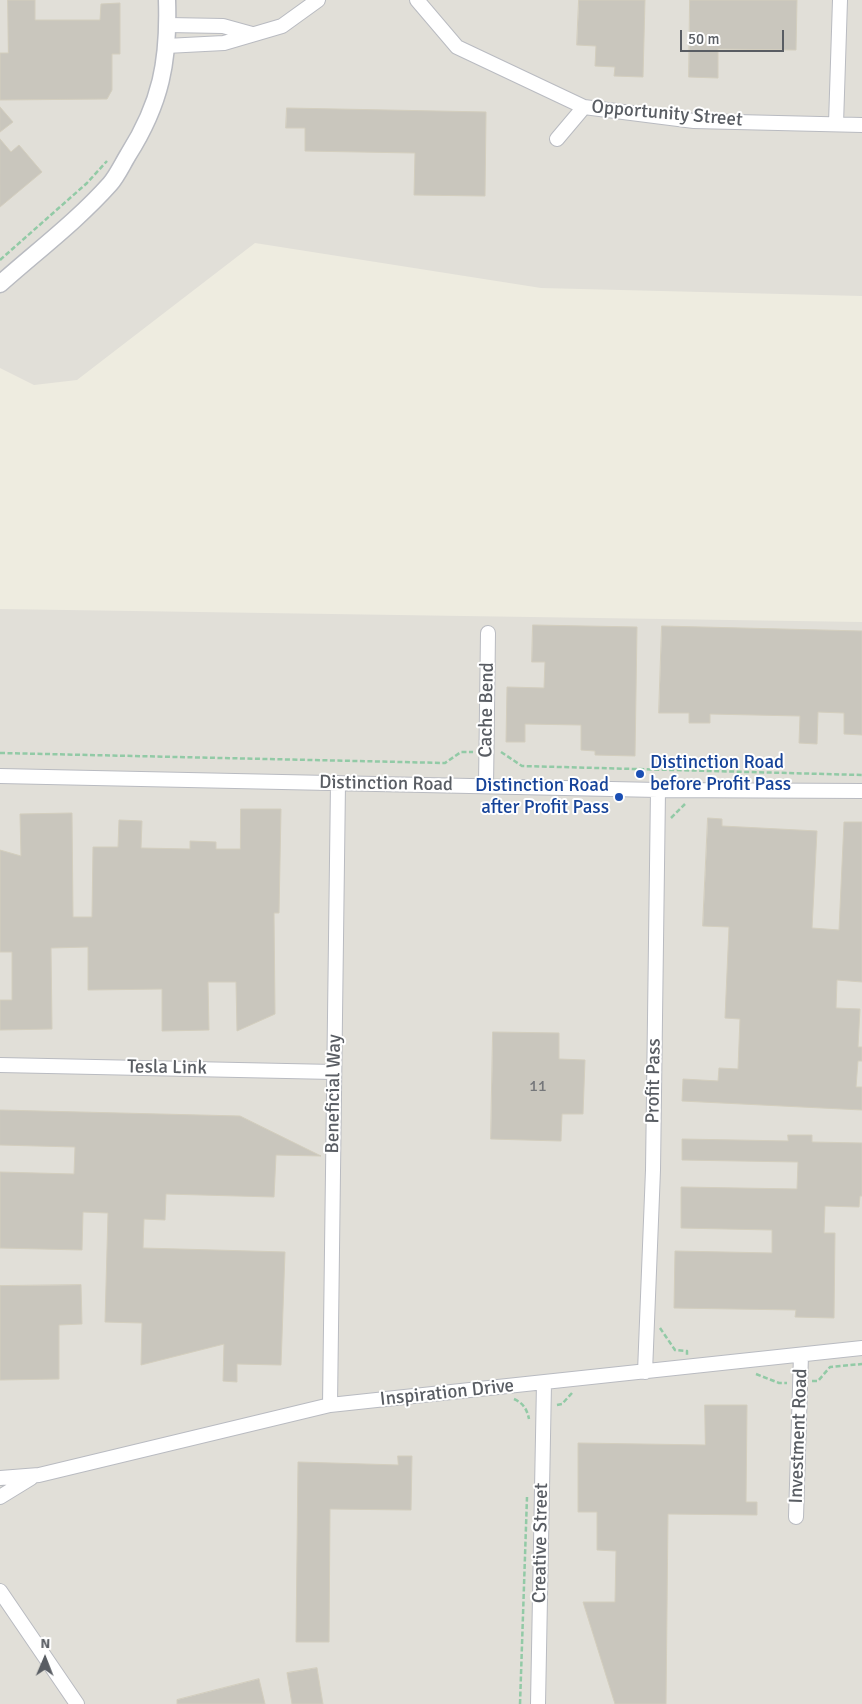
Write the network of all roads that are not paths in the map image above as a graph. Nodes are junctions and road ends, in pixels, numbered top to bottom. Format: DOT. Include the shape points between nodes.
graph roads {
  1 [pos="167,0"];
  2 [pos="318,0"];
  3 [pos="417,0"];
  4 [pos="840,0"];
  5 [pos="168,25"];
  6 [pos="252,34"];
  7 [pos="166,46"];
  8 [pos="584,107"];
  9 [pos="836,124"];
  10 [pos="862,125"];
  11 [pos="557,139"];
  12 [pos="0,284"];
  13 [pos="488,633"];
  14 [pos="0,776"];
  15 [pos="338,784"];
  16 [pos="486,786"];
  17 [pos="658,790"];
  18 [pos="862,791"];
  19 [pos="0,1065"];
  20 [pos="334,1072"];
  21 [pos="862,1348"];
  22 [pos="801,1355"];
  23 [pos="645,1372"];
  24 [pos="544,1383"];
  25 [pos="330,1405"];
  26 [pos="39,1475"];
  27 [pos="0,1478"];
  28 [pos="0,1497"];
  29 [pos="796,1517"];
  30 [pos="0,1582"];
  31 [pos="2,1594"];
  32 [pos="77,1704"];
  33 [pos="538,1704"];
  1 -- 5 [label="street"];
  2 -- 6 [label="street" via="282,26"];
  3 -- 8 [label="street, Opportunity Street" via="457,47"];
  4 -- 9 [label="street"];
  5 -- 6 [label="street" via="224,26"];
  5 -- 7 [label="street"];
  6 -- 7 [label="street" via="224,44"];
  7 -- 12 [label="street" via="163,78 150,116 111,183"];
  8 -- 9 [label="street, Opportunity Street" via="694,121"];
  8 -- 11 [label="street"];
  9 -- 10 [label="street, Opportunity Street"];
  13 -- 16 [label="street, Cache Bend"];
  14 -- 15 [label="street, Distinction Road"];
  15 -- 16 [label="street, Distinction Road"];
  15 -- 20 [label="street, Beneficial Way"];
  16 -- 17 [label="street, Distinction Road"];
  17 -- 18 [label="street, Distinction Road"];
  17 -- 23 [label="street, Profit Pass" via="653,1170"];
  19 -- 20 [label="street, Tesla Link"];
  20 -- 25 [label="street, Beneficial Way"];
  21 -- 22 [label="street, Inspiration Drive"];
  22 -- 23 [label="street, Inspiration Drive"];
  22 -- 29 [label="street, Investment Road"];
  23 -- 24 [label="street, Inspiration Drive"];
  24 -- 25 [label="street, Inspiration Drive"];
  24 -- 33 [label="street, Creative Street"];
  25 -- 26 [label="street, Inspiration Drive"];
  26 -- 27 [label="street, Inspiration Drive"];
  26 -- 28 [label="street, Inspiration Drive"];
  30 -- 31 [label="street"];
  31 -- 32 [label="street"];
}
